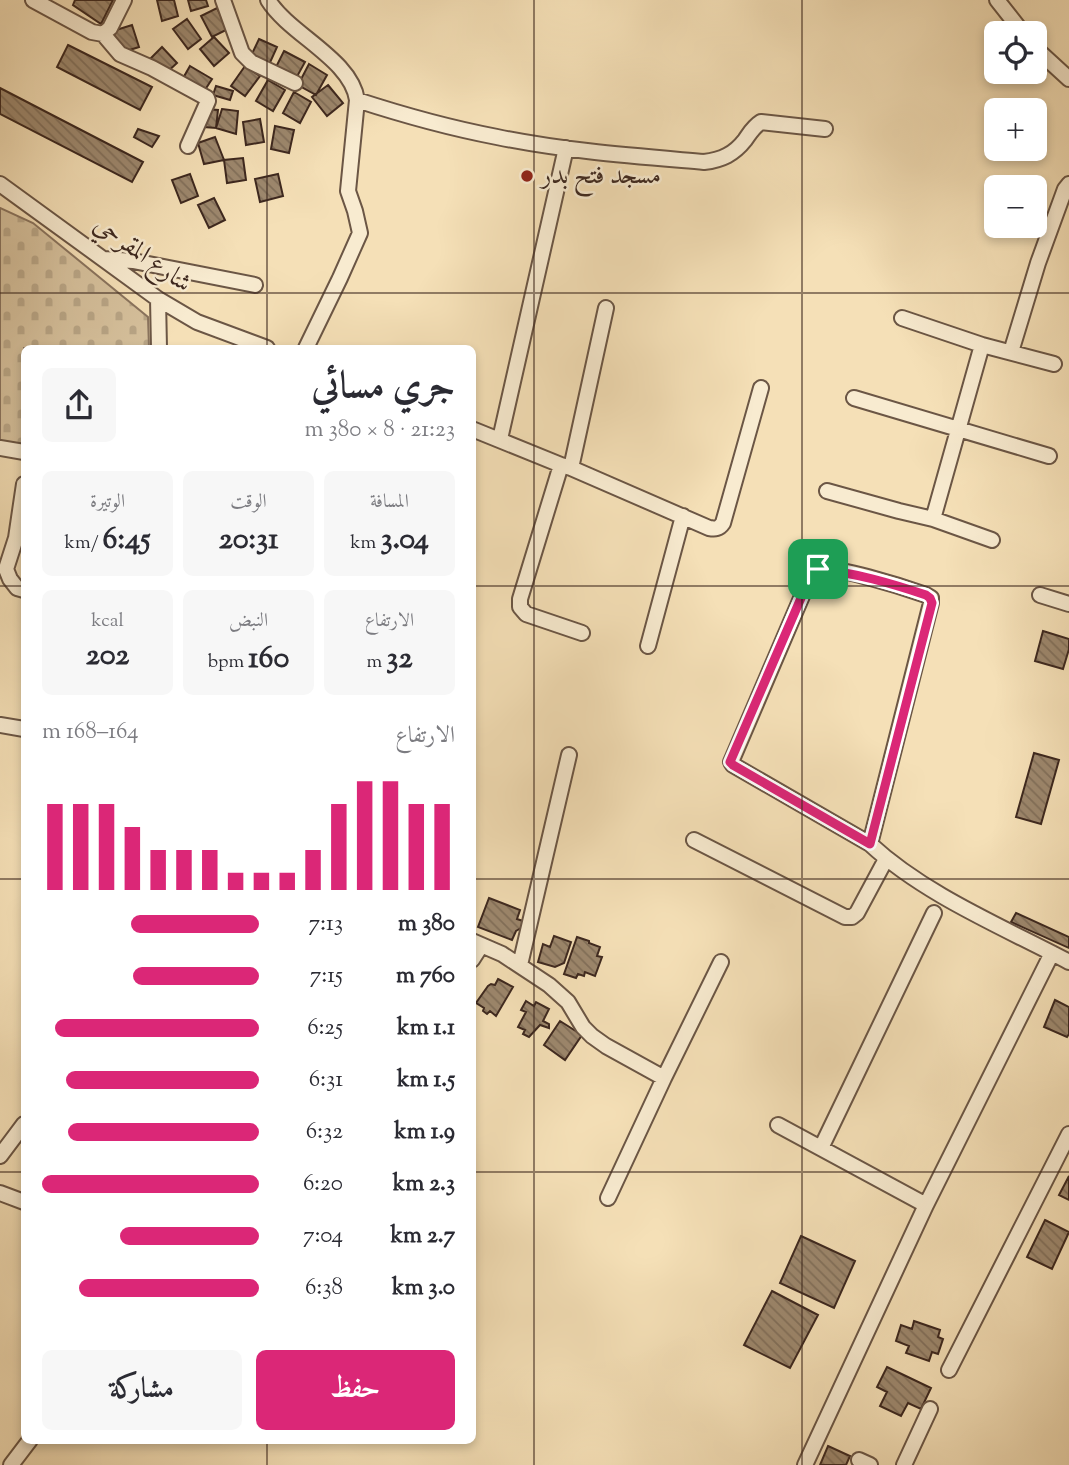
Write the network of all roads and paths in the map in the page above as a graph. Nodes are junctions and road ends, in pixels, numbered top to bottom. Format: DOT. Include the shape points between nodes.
graph roads {
  1 [pos="33,0"];
  2 [pos="124,0"];
  3 [pos="223,0"];
  4 [pos="268,0"];
  5 [pos="997,0"];
  6 [pos="54,5"];
  7 [pos="1014,21"];
  8 [pos="103,34"];
  9 [pos="1047,59"];
  10 [pos="1069,79"];
  11 [pos="295,83"];
  12 [pos="357,100"];
  13 [pos="825,129"];
  14 [pos="188,146"];
  15 [pos="566,148"];
  16 [pos="0,184"];
  17 [pos="1069,184"];
  18 [pos="103,259"];
  19 [pos="255,285"];
  20 [pos="158,299"];
  21 [pos="606,307"];
  22 [pos="902,318"];
  23 [pos="159,345"];
  24 [pos="259,345"];
  25 [pos="307,345"];
  26 [pos="982,345"];
  27 [pos="1011,352"];
  28 [pos="1054,364"];
  29 [pos="761,388"];
  30 [pos="853,398"];
  31 [pos="957,429"];
  32 [pos="476,430"];
  33 [pos="500,439"];
  34 [pos="0,448"];
  35 [pos="21,452"];
  36 [pos="1049,456"];
  37 [pos="566,466"];
  38 [pos="827,491"];
  39 [pos="21,504"];
  40 [pos="683,516"];
  41 [pos="933,519"];
  42 [pos="992,540"];
  43 [pos="21,589"];
  44 [pos="1040,595"];
  45 [pos="1069,604"];
  46 [pos="582,633"];
  47 [pos="648,646"];
  48 [pos="0,725"];
  49 [pos="21,728"];
  50 [pos="569,755"];
  51 [pos="694,840"];
  52 [pos="870,844"];
  53 [pos="886,859"];
  54 [pos="934,913"];
  55 [pos="477,943"];
  56 [pos="1052,953"];
  57 [pos="721,962"];
  58 [pos="1069,962"];
  59 [pos="520,965"];
  60 [pos="664,1078"];
  61 [pos="778,1125"];
  62 [pos="21,1128"];
  63 [pos="1069,1134"];
  64 [pos="821,1148"];
  65 [pos="0,1156"];
  66 [pos="0,1193"];
  67 [pos="608,1198"];
  68 [pos="21,1201"];
  69 [pos="926,1205"];
  70 [pos="949,1370"];
  71 [pos="930,1409"];
  72 [pos="27,1444"];
  73 [pos="11,1465"];
  74 [pos="805,1465"];
  75 [pos="904,1465"];
  1 -- 6 [label="street"];
  2 -- 8 [label="street"];
  3 -- 11 [label="street" via="242,53"];
  4 -- 12 [label="street" via="278,14 338,64 349,77"];
  5 -- 7 [label="street"];
  6 -- 8 [label="street" via="92,32"];
  8 -- 14 [label="street" via="120,54 207,98"];
  9 -- 10 [label="street"];
  12 -- 15 [label="street" via="496,137"];
  12 -- 25 [label="street" via="348,191 360,233"];
  13 -- 15 [label="street" via="761,122 731,154 704,162"];
  15 -- 33 [label="street"];
  16 -- 18 [label="street, شارع المقرحي"];
  17 -- 27 [label="street" via="1038,263"];
  18 -- 19 [label="street"];
  18 -- 20 [label="street, شارع المقرحي"];
  20 -- 23 [label="street"];
  20 -- 24 [label="street, شارع المقرحي" via="197,322"];
  21 -- 37 [label="street"];
  22 -- 26 [label="street"];
  26 -- 27 [label="street"];
  26 -- 31 [label="street"];
  27 -- 28 [label="street"];
  29 -- 40 [label="street" via="723,523 709,528"];
  30 -- 31 [label="street"];
  31 -- 36 [label="street"];
  31 -- 41 [label="street"];
  32 -- 33 [label="street"];
  33 -- 37 [label="street"];
  34 -- 35 [label="street"];
  37 -- 40 [label="street"];
  37 -- 46 [label="street" via="520,607 526,614"];
  38 -- 41 [label="street"];
  39 -- 43 [label="street" via="6,569"];
  40 -- 47 [label="street"];
  41 -- 42 [label="street"];
  44 -- 45 [label="street"];
  48 -- 49 [label="street"];
  50 -- 59 [label="street"];
  51 -- 53 [label="street" via="845,917 857,914"];
  52 -- 52 [label="street" via="730,762 811,575 818,569 876,579 926,595 932,603"];
  52 -- 53 [label="street"];
  53 -- 56 [label="street" via="936,893"];
  54 -- 64 [label="street"];
  55 -- 59 [label="street"];
  56 -- 58 [label="street"];
  56 -- 69 [label="street"];
  57 -- 60 [label="street"];
  59 -- 60 [label="street" via="568,1002 592,1036"];
  60 -- 67 [label="street"];
  61 -- 64 [label="street"];
  62 -- 65 [label="street"];
  63 -- 70 [label="street"];
  64 -- 69 [label="street"];
  66 -- 68 [label="street"];
  69 -- 74 [label="street"];
  71 -- 75 [label="street"];
  72 -- 73 [label="street"];
}
